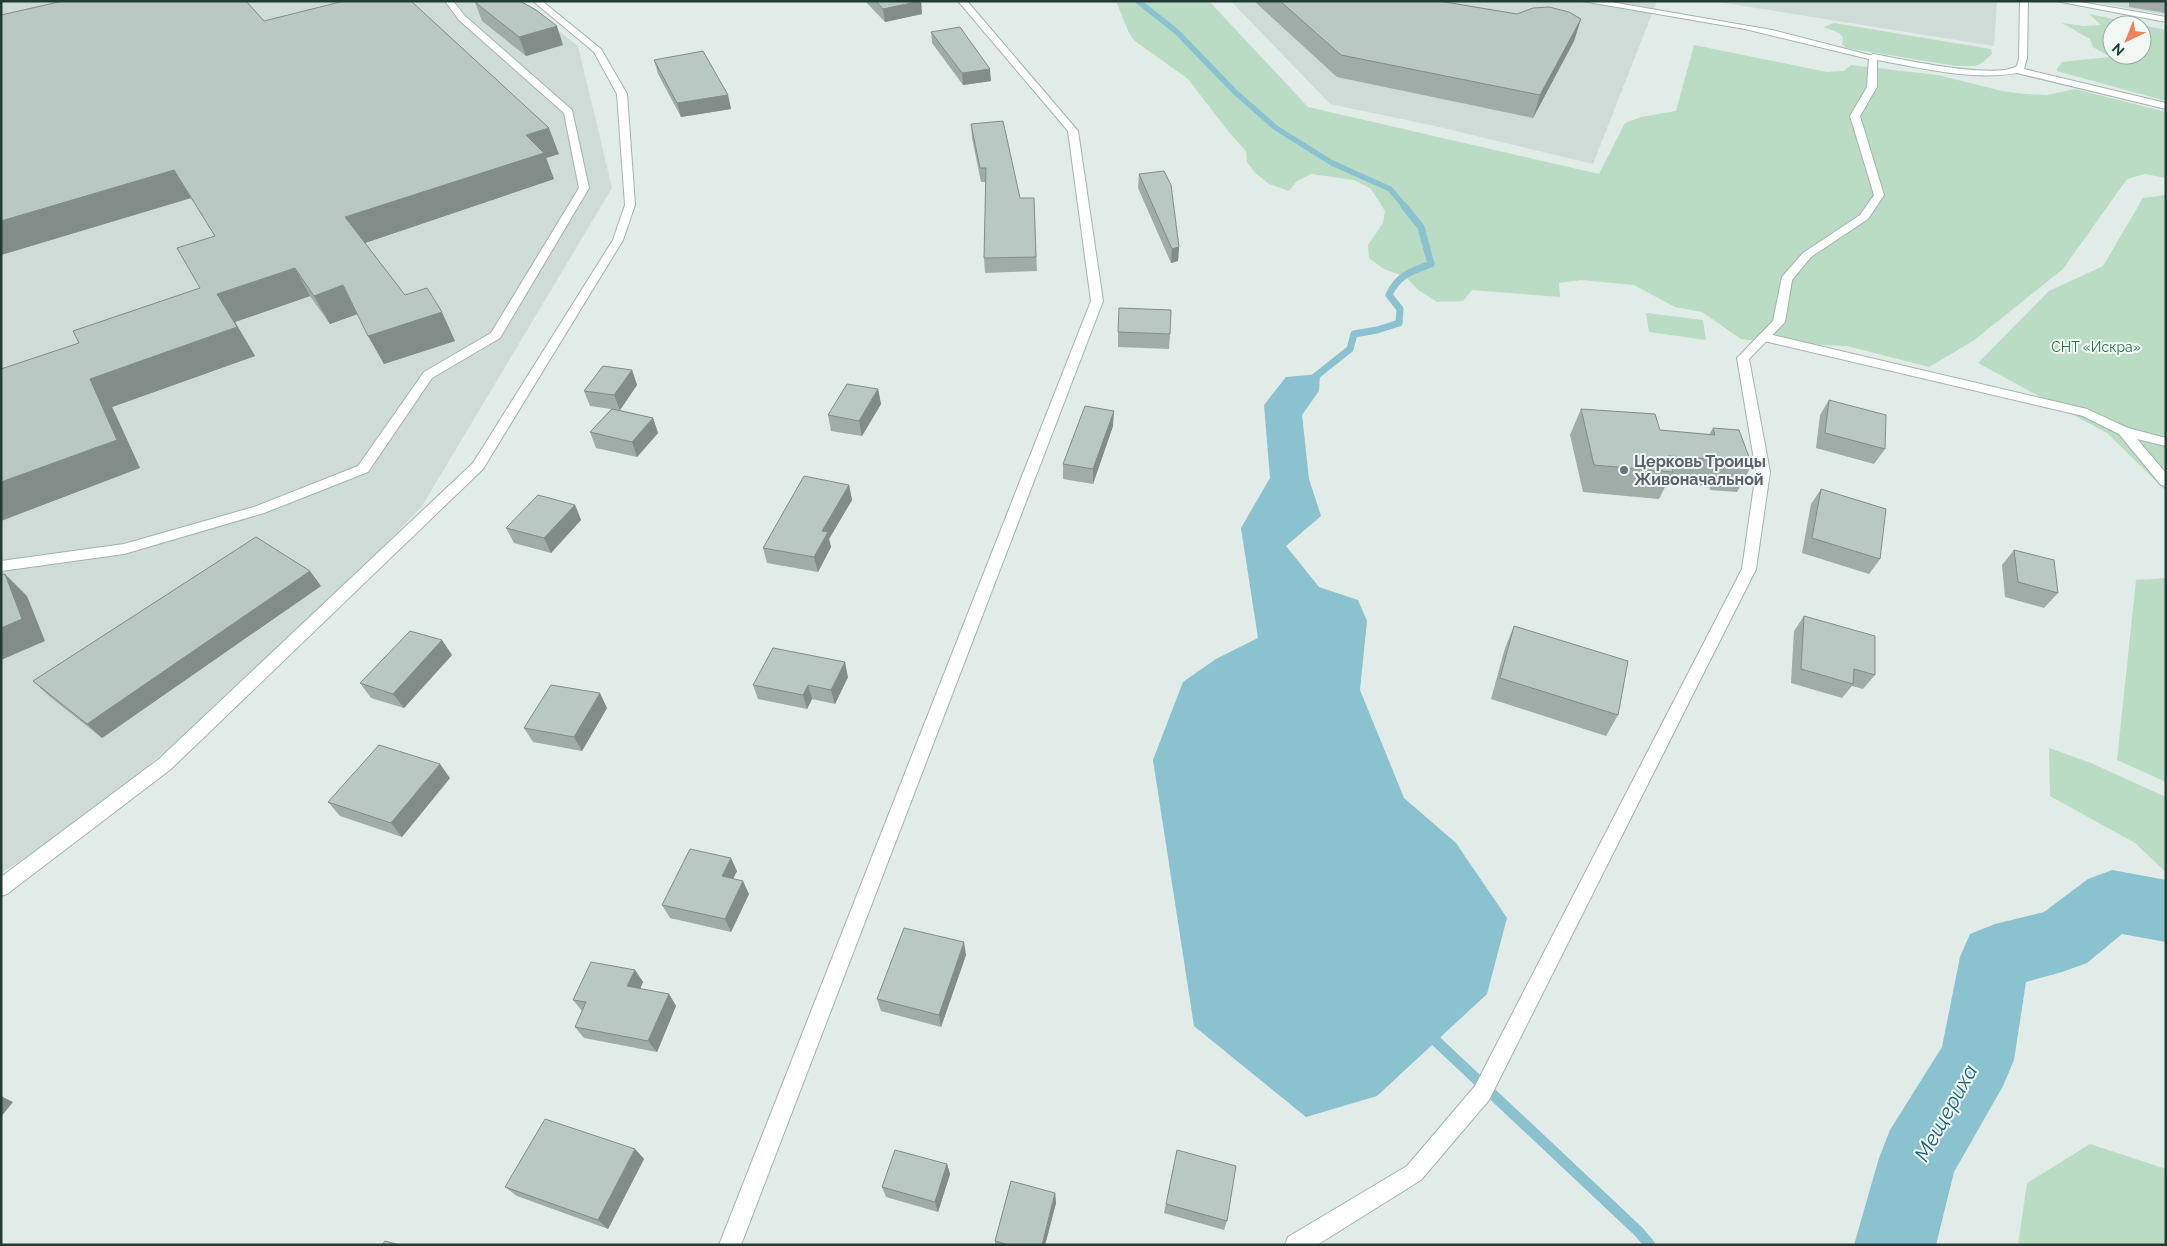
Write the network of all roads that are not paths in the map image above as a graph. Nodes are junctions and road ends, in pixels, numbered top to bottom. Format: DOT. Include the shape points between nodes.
graph roads {
  1 [pos="449,1"];
  2 [pos="537,1"];
  3 [pos="962,1"];
  4 [pos="1586,1"];
  5 [pos="2024,1"];
  6 [pos="2060,1"];
  7 [pos="2166,20"];
  8 [pos="1873,57"];
  9 [pos="2018,70"];
  10 [pos="2166,106"];
  11 [pos="1764,337"];
  12 [pos="2124,431"];
  13 [pos="2166,442"];
  14 [pos="2166,482"];
  15 [pos="1,566"];
  16 [pos="1,888"];
  17 [pos="730,1245"];
  18 [pos="1296,1245"];
  1 -- 15 [label="street" via="462,18 569,112 584,188 496,335 428,375 363,469 259,510 124,549"];
  2 -- 16 [label="street" via="598,51 622,94 630,205 618,240 478,466 164,764"];
  3 -- 17 [label="street" via="1073,131 1097,301"];
  4 -- 8 [label="street" via="1656,11"];
  5 -- 9 [label="street" via="2023,58"];
  6 -- 7 [label="street"];
  8 -- 9 [label="street" via="1964,71"];
  8 -- 11 [label="street" via="1872,87 1855,116 1880,195 1864,217 1807,255 1786,278 1779,322"];
  9 -- 10 [label="street"];
  11 -- 12 [label="street" via="2086,413"];
  11 -- 18 [label="street" via="1743,358 1764,472 1749,569 1482,1093 1414,1173"];
  12 -- 13 [label="street"];
  12 -- 14 [label="street"];
}
